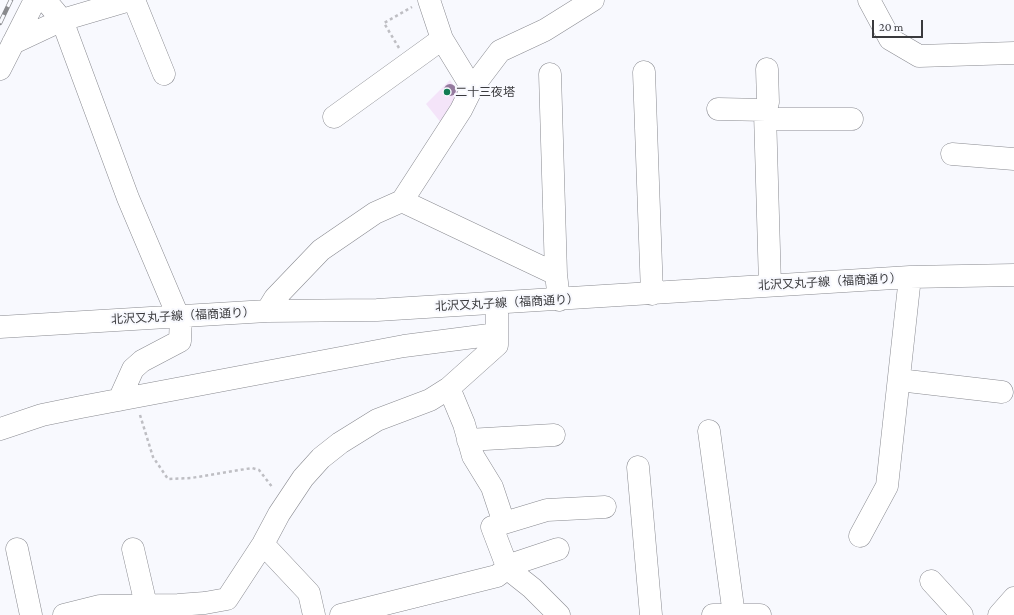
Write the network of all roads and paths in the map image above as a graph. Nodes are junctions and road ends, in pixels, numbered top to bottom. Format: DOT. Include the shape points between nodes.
graph roads {
  1 [pos="34,0"];
  2 [pos="45,0"];
  3 [pos="130,0"];
  4 [pos="134,0"];
  5 [pos="593,0"];
  6 [pos="869,0"];
  7 [pos="423,2"];
  8 [pos="62,20"];
  9 [pos="442,39"];
  10 [pos="13,43"];
  11 [pos="1014,54"];
  12 [pos="408,64"];
  13 [pos="767,69"];
  14 [pos="0,70"];
  15 [pos="644,72"];
  16 [pos="164,74"];
  17 [pos="550,74"];
  18 [pos="472,88"];
  19 [pos="718,109"];
  20 [pos="765,114"];
  21 [pos="334,117"];
  22 [pos="852,119"];
  23 [pos="952,154"];
  24 [pos="1014,159"];
  25 [pos="402,201"];
  26 [pos="556,274"];
  27 [pos="1014,275"];
  28 [pos="910,277"];
  29 [pos="770,285"];
  30 [pos="652,294"];
  31 [pos="559,300"];
  32 [pos="497,303"];
  33 [pos="267,312"];
  34 [pos="180,316"];
  35 [pos="0,327"];
  36 [pos="497,334"];
  37 [pos="899,380"];
  38 [pos="449,388"];
  39 [pos="1002,392"];
  40 [pos="127,398"];
  41 [pos="0,430"];
  42 [pos="710,432"];
  43 [pos="554,435"];
  44 [pos="468,440"];
  45 [pos="638,467"];
  46 [pos="286,503"];
  47 [pos="605,507"];
  48 [pos="492,527"];
  49 [pos="860,536"];
  50 [pos="263,544"];
  51 [pos="17,549"];
  52 [pos="133,549"];
  53 [pos="558,549"];
  54 [pos="508,569"];
  55 [pos="931,581"];
  56 [pos="1014,598"];
  57 [pos="146,605"];
  58 [pos="228,607"];
  59 [pos="31,615"];
  60 [pos="64,615"];
  61 [pos="314,615"];
  62 [pos="341,615"];
  63 [pos="559,615"];
  64 [pos="651,615"];
  65 [pos="713,615"];
  66 [pos="734,615"];
  67 [pos="760,615"];
  68 [pos="962,615"];
  69 [pos="999,615"];
  1 -- 10 [label="street"];
  2 -- 8 [label="street"];
  3 -- 8 [label="street"];
  4 -- 16 [label="street"];
  5 -- 18 [label="street" via="545,30 500,50"];
  6 -- 11 [label="street" via="890,39 919,56"];
  7 -- 9 [label="street"];
  7 -- 12 [label="path" via="383,21"];
  8 -- 10 [label="street"];
  8 -- 34 [label="street" via="128,198"];
  9 -- 12 [label="street"];
  9 -- 18 [label="street"];
  10 -- 14 [label="street"];
  12 -- 21 [label="street"];
  13 -- 20 [label="street" via="768,102"];
  15 -- 30 [label="street"];
  17 -- 26 [label="street"];
  18 -- 25 [label="street" via="461,110"];
  19 -- 20 [label="street"];
  20 -- 22 [label="street"];
  20 -- 29 [label="street"];
  23 -- 24 [label="street"];
  25 -- 26 [label="street"];
  25 -- 33 [label="street" via="374,213 321,250 275,298"];
  26 -- 31 [label="street"];
  27 -- 28 [label="street, 北沢又丸子線（福商通り）"];
  28 -- 29 [label="street, 北沢又丸子線（福商通り）"];
  28 -- 37 [label="street"];
  29 -- 30 [label="street, 北沢又丸子線（福商通り）"];
  30 -- 31 [label="street, 北沢又丸子線（福商通り）"];
  31 -- 32 [label="street, 北沢又丸子線（福商通り）"];
  32 -- 33 [label="street, 北沢又丸子線（福商通り）" via="376,310"];
  32 -- 36 [label="street"];
  33 -- 34 [label="street, 北沢又丸子線（福商通り）"];
  34 -- 35 [label="street, 北沢又丸子線（福商通り）"];
  34 -- 40 [label="street" via="180,341 132,369"];
  36 -- 38 [label="street" via="496,345"];
  36 -- 40 [label="street" via="404,346"];
  37 -- 39 [label="street"];
  37 -- 49 [label="street" via="887,486"];
  38 -- 44 [label="street"];
  38 -- 46 [label="street" via="430,400 377,420 340,442 303,478"];
  40 -- 41 [label="street" via="42,415"];
  40 -- 46 [label="path" via="143,428 153,457 168,479 252,468 259,470"];
  42 -- 66 [label="street"];
  43 -- 44 [label="street"];
  44 -- 47 [label="street" via="473,456 492,487 504,523 547,510"];
  45 -- 64 [label="street"];
  46 -- 50 [label="street"];
  48 -- 54 [label="street"];
  50 -- 58 [label="street"];
  50 -- 61 [label="street" via="310,593"];
  51 -- 59 [label="street"];
  52 -- 57 [label="street"];
  53 -- 54 [label="street" via="513,564"];
  54 -- 62 [label="street" via="497,576"];
  54 -- 63 [label="street"];
  55 -- 68 [label="street"];
  56 -- 69 [label="street"];
  57 -- 58 [label="street" via="206,603"];
  57 -- 60 [label="street" via="100,606"];
  65 -- 66 [label="street"];
  66 -- 67 [label="street"];
}
